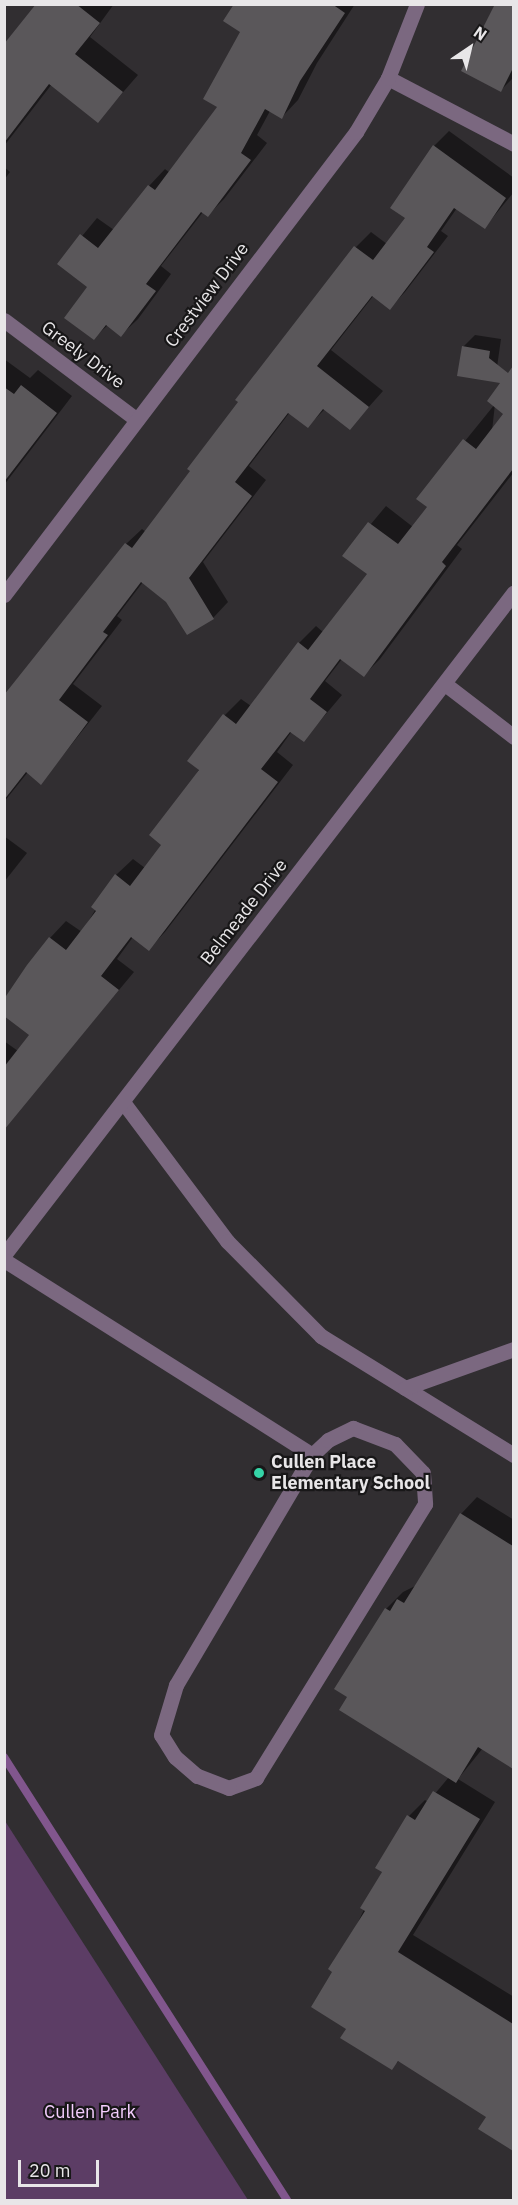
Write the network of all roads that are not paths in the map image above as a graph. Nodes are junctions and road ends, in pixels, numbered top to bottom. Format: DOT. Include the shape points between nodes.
graph roads {
  1 [pos="417,4"];
  2 [pos="388,78"];
  3 [pos="513,144"];
  4 [pos="4,320"];
  5 [pos="137,420"];
  6 [pos="513,592"];
  7 [pos="4,595"];
  8 [pos="445,684"];
  9 [pos="513,737"];
  10 [pos="123,1102"];
  11 [pos="4,1255"];
  12 [pos="4,1260"];
  13 [pos="513,1350"];
  14 [pos="405,1388"];
  15 [pos="312,1455"];
  16 [pos="513,1455"];
  1 -- 2 [label="street, Crestview Drive"];
  2 -- 3 [label="street"];
  2 -- 5 [label="street, Crestview Drive" via="356,132"];
  4 -- 5 [label="street, Greely Drive"];
  5 -- 7 [label="street, Crestview Drive"];
  6 -- 8 [label="street, Belmeade Drive"];
  8 -- 9 [label="street"];
  8 -- 10 [label="street, Belmeade Drive"];
  10 -- 11 [label="street, Belmeade Drive"];
  10 -- 14 [label="street" via="226,1241 262,1280 321,1336"];
  12 -- 15 [label="street"];
  13 -- 14 [label="street"];
  14 -- 16 [label="street"];
  15 -- 15 [label="street" via="176,1685 165,1713 161,1735 175,1757 197,1776 229,1788 256,1778 425,1504 423,1473 396,1444 353,1428 328,1440"];
}
